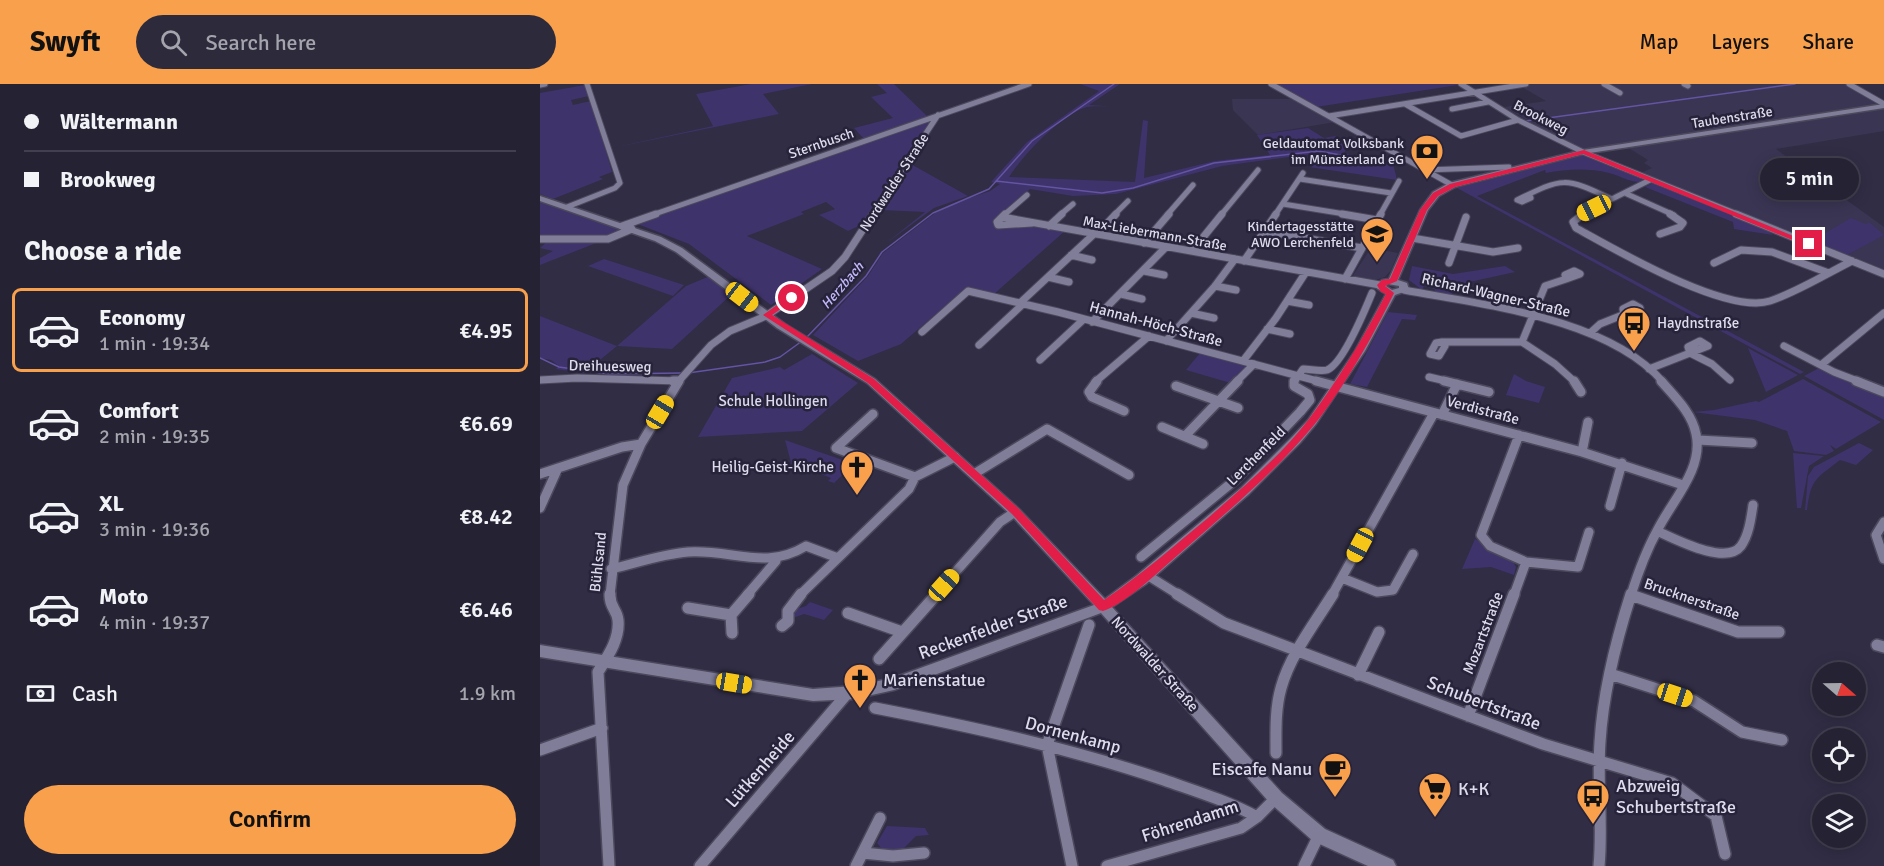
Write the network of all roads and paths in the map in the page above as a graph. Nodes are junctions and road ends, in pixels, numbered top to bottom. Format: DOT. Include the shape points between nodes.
graph roads {
  1 [pos="545,84"];
  2 [pos="587,84"];
  3 [pos="1029,84"];
  4 [pos="1271,84"];
  5 [pos="1461,84"];
  6 [pos="1526,84"];
  7 [pos="1604,84"];
  8 [pos="1849,84"];
  9 [pos="540,85"];
  10 [pos="1474,92"];
  11 [pos="1620,93"];
  12 [pos="1488,102"];
  13 [pos="1405,104"];
  14 [pos="1884,105"];
  15 [pos="1452,109"];
  16 [pos="938,115"];
  17 [pos="1329,116"];
  18 [pos="1518,120"];
  19 [pos="1584,152"];
  20 [pos="1448,161"];
  21 [pos="1509,167"];
  22 [pos="1445,169"];
  23 [pos="1258,170"];
  24 [pos="1425,170"];
  25 [pos="1650,180"];
  26 [pos="1399,181"];
  27 [pos="1193,185"];
  28 [pos="1452,185"];
  29 [pos="1391,193"];
  30 [pos="1530,194"];
  31 [pos="1627,194"];
  32 [pos="1027,195"];
  33 [pos="540,198"];
  34 [pos="1612,199"];
  35 [pos="1128,201"];
  36 [pos="1072,204"];
  37 [pos="1283,204"];
  38 [pos="567,207"];
  39 [pos="1466,217"];
  40 [pos="1377,220"];
  41 [pos="622,226"];
  42 [pos="1049,226"];
  43 [pos="632,229"];
  44 [pos="1264,231"];
  45 [pos="1095,234"];
  46 [pos="1660,234"];
  47 [pos="1412,238"];
  48 [pos="540,239"];
  49 [pos="1144,243"];
  50 [pos="1455,246"];
  51 [pos="1166,247"];
  52 [pos="1362,248"];
  53 [pos="1518,248"];
  54 [pos="1192,252"];
  55 [pos="1071,255"];
  56 [pos="1092,260"];
  57 [pos="1239,260"];
  58 [pos="1852,261"];
  59 [pos="1449,263"];
  60 [pos="1714,263"];
  61 [pos="1144,271"];
  62 [pos="1305,272"];
  63 [pos="1826,272"];
  64 [pos="1884,274"];
  65 [pos="1164,275"];
  66 [pos="1048,277"];
  67 [pos="1346,279"];
  68 [pos="1566,279"];
  69 [pos="1393,281"];
  70 [pos="1069,282"];
  71 [pos="1380,285"];
  72 [pos="1215,286"];
  73 [pos="1236,290"];
  74 [pos="1404,290"];
  75 [pos="1372,293"];
  76 [pos="1391,293"];
  77 [pos="1121,294"];
  78 [pos="1142,299"];
  79 [pos="1287,301"];
  80 [pos="1385,303"];
  81 [pos="1021,304"];
  82 [pos="1309,305"];
  83 [pos="1367,308"];
  84 [pos="1191,313"];
  85 [pos="1884,313"];
  86 [pos="1624,314"];
  87 [pos="766,315"];
  88 [pos="1532,316"];
  89 [pos="1214,318"];
  90 [pos="1088,320"];
  91 [pos="1267,329"];
  92 [pos="922,332"];
  93 [pos="1590,333"];
  94 [pos="1290,334"];
  95 [pos="1149,336"];
  96 [pos="1166,341"];
  97 [pos="1442,342"];
  98 [pos="1522,342"];
  99 [pos="979,345"];
  100 [pos="1784,346"];
  101 [pos="1040,360"];
  102 [pos="1243,361"];
  103 [pos="1254,364"];
  104 [pos="1821,365"];
  105 [pos="1650,369"];
  106 [pos="684,375"];
  107 [pos="1298,376"];
  108 [pos="1429,377"];
  109 [pos="540,380"];
  110 [pos="1730,380"];
  111 [pos="1457,384"];
  112 [pos="1176,386"];
  113 [pos="1336,387"];
  114 [pos="1489,392"];
  115 [pos="1581,392"];
  116 [pos="1884,392"];
  117 [pos="1221,402"];
  118 [pos="1238,408"];
  119 [pos="1124,411"];
  120 [pos="873,414"];
  121 [pos="1438,414"];
  122 [pos="1588,422"];
  123 [pos="1162,427"];
  124 [pos="1519,435"];
  125 [pos="1185,436"];
  126 [pos="1698,440"];
  127 [pos="1752,443"];
  128 [pos="641,444"];
  129 [pos="1203,444"];
  130 [pos="1582,452"];
  131 [pos="955,457"];
  132 [pos="1622,464"];
  133 [pos="558,468"];
  134 [pos="540,474"];
  135 [pos="974,474"];
  136 [pos="1129,475"];
  137 [pos="915,477"];
  138 [pos="1683,485"];
  139 [pos="1753,505"];
  140 [pos="1610,506"];
  141 [pos="540,508"];
  142 [pos="1015,512"];
  143 [pos="1884,522"];
  144 [pos="1657,531"];
  145 [pos="1589,532"];
  146 [pos="1162,540"];
  147 [pos="1413,554"];
  148 [pos="1141,557"];
  149 [pos="838,558"];
  150 [pos="1884,559"];
  151 [pos="776,561"];
  152 [pos="1163,562"];
  153 [pos="1526,562"];
  154 [pos="611,569"];
  155 [pos="1147,575"];
  156 [pos="1342,578"];
  157 [pos="1631,595"];
  158 [pos="1103,607"];
  159 [pos="688,608"];
  160 [pos="848,613"];
  161 [pos="731,615"];
  162 [pos="782,626"];
  163 [pos="1089,626"];
  164 [pos="902,632"];
  165 [pos="1379,632"];
  166 [pos="1779,632"];
  167 [pos="732,633"];
  168 [pos="540,651"];
  169 [pos="1297,652"];
  170 [pos="879,659"];
  171 [pos="604,662"];
  172 [pos="1610,674"];
  173 [pos="1358,675"];
  174 [pos="846,695"];
  175 [pos="875,708"];
  176 [pos="1468,716"];
  177 [pos="602,728"];
  178 [pos="1782,740"];
  179 [pos="1047,745"];
  180 [pos="540,750"];
  181 [pos="1276,753"];
  182 [pos="1599,760"];
  183 [pos="1276,798"];
  184 [pos="1257,817"];
  185 [pos="880,818"];
  186 [pos="1319,835"];
  187 [pos="863,853"];
  188 [pos="924,853"];
  189 [pos="1725,854"];
  190 [pos="609,866"];
  191 [pos="700,866"];
  192 [pos="856,866"];
  193 [pos="1072,866"];
  194 [pos="1107,866"];
  195 [pos="1304,866"];
  196 [pos="1387,866"];
  197 [pos="1599,866"];
  1 -- 9 [label="street"];
  2 -- 38 [label="street" via="620,183"];
  3 -- 16 [label="street, Sternbusch"];
  4 -- 17 [label="street"];
  5 -- 10 [label="street, Brookweg"];
  6 -- 10 [label="street"];
  7 -- 11 [label="street"];
  8 -- 14 [label="street"];
  10 -- 12 [label="street, Brookweg"];
  10 -- 13 [label="street"];
  12 -- 15 [label="street"];
  12 -- 18 [label="street, Brookweg"];
  13 -- 17 [label="street"];
  13 -- 18 [label="street" via="1461,136"];
  14 -- 19 [label="street, Taubenstraße"];
  16 -- 41 [label="street, Sternbusch"];
  16 -- 87 [label="street, Nordwalder Straße" via="845,257 832,271"];
  17 -- 24 [label="street"];
  18 -- 19 [label="street, Brookweg"];
  19 -- 25 [label="street, Brookweg"];
  19 -- 28 [label="street"];
  20 -- 22 [label="street"];
  21 -- 22 [label="street"];
  22 -- 24 [label="street"];
  23 -- 54 [label="street"];
  24 -- 28 [label="street"];
  25 -- 31 [label="street"];
  25 -- 58 [label="street, Brookweg"];
  26 -- 29 [label="street"];
  27 -- 49 [label="street"];
  28 -- 47 [label="street" via="1428,202"];
  29 -- 37 [label="street" via="1302,176"];
  29 -- 40 [label="street"];
  30 -- 34 [label="street" via="1558,182 1580,185"];
  31 -- 34 [label="street"];
  31 -- 46 [label="street" via="1683,223"];
  32 -- 42 [label="street, Max-Liebermann-Straße" via="998,225"];
  33 -- 38 [label="street, Nordwalder Straße"];
  34 -- 63 [label="street" via="1575,218 1576,228 1649,268 1720,298 1768,302"];
  35 -- 45 [label="street"];
  36 -- 42 [label="street"];
  37 -- 40 [label="street"];
  37 -- 44 [label="street"];
  38 -- 41 [label="street, Nordwalder Straße"];
  39 -- 50 [label="street"];
  40 -- 52 [label="street"];
  41 -- 43 [label="street, Nordwalder Straße"];
  42 -- 45 [label="street, Max-Liebermann-Straße"];
  43 -- 48 [label="street" via="608,239"];
  43 -- 87 [label="street, Nordwalder Straße" via="680,250"];
  44 -- 52 [label="street"];
  44 -- 57 [label="street"];
  45 -- 49 [label="street, Max-Liebermann-Straße"];
  45 -- 55 [label="street"];
  47 -- 50 [label="street"];
  47 -- 69 [label="street"];
  49 -- 51 [label="street, Max-Liebermann-Straße"];
  50 -- 53 [label="street" via="1499,252"];
  50 -- 59 [label="street"];
  51 -- 54 [label="street, Max-Liebermann-Straße"];
  51 -- 61 [label="street"];
  52 -- 67 [label="street"];
  54 -- 57 [label="street, Max-Liebermann-Straße"];
  55 -- 56 [label="street"];
  55 -- 66 [label="street"];
  57 -- 62 [label="street, Max-Liebermann-Straße"];
  57 -- 72 [label="street"];
  58 -- 63 [label="street"];
  58 -- 64 [label="street, Brookweg"];
  60 -- 63 [label="street" via="1741,250 1772,252"];
  61 -- 65 [label="street"];
  61 -- 77 [label="street"];
  62 -- 67 [label="street, Max-Liebermann-Straße"];
  62 -- 79 [label="street"];
  66 -- 70 [label="street"];
  66 -- 81 [label="street"];
  67 -- 71 [label="street, Max-Liebermann-Straße"];
  68 -- 88 [label="street" via="1545,286"];
  69 -- 71 [label="street"];
  69 -- 74 [label="street" via="1404,285"];
  71 -- 76 [label="street"];
  72 -- 73 [label="street"];
  72 -- 84 [label="street"];
  74 -- 76 [label="street"];
  74 -- 88 [label="street, Richard-Wagner-Straße"];
  75 -- 83 [label="street"];
  76 -- 80 [label="street, Lerchenfeld"];
  77 -- 78 [label="street"];
  77 -- 90 [label="street"];
  79 -- 82 [label="street"];
  79 -- 91 [label="street"];
  80 -- 83 [label="street"];
  80 -- 113 [label="street, Lerchenfeld"];
  81 -- 90 [label="street, Hannah-Höch-Straße"];
  81 -- 92 [label="street, Hannah-Höch-Straße" via="968,291"];
  81 -- 99 [label="street"];
  83 -- 107 [label="street" via="1333,366 1326,370 1303,369"];
  84 -- 89 [label="street"];
  84 -- 96 [label="street"];
  85 -- 104 [label="street"];
  86 -- 93 [label="street"];
  87 -- 106 [label="street, Bühlsand" via="720,337"];
  87 -- 131 [label="street, Nordwalder Straße" via="871,381"];
  88 -- 93 [label="street, Richard-Wagner-Straße"];
  88 -- 98 [label="street"];
  90 -- 95 [label="street, Hannah-Höch-Straße"];
  90 -- 101 [label="street"];
  91 -- 94 [label="street"];
  91 -- 102 [label="street"];
  93 -- 105 [label="street, Richard-Wagner-Straße"];
  95 -- 96 [label="street, Hannah-Höch-Straße"];
  95 -- 119 [label="street" via="1093,384 1089,393"];
  96 -- 102 [label="street, Hannah-Höch-Straße"];
  97 -- 98 [label="street"];
  98 -- 115 [label="street" via="1577,381"];
  100 -- 104 [label="street"];
  102 -- 103 [label="street, Hannah-Höch-Straße"];
  103 -- 107 [label="street, Hannah-Höch-Straße"];
  103 -- 117 [label="street"];
  104 -- 116 [label="street"];
  105 -- 110 [label="street" via="1690,353 1712,364"];
  105 -- 126 [label="street, Richard-Wagner-Straße" via="1670,386 1693,422"];
  106 -- 109 [label="street, Dreihuesweg"];
  106 -- 128 [label="street, Bühlsand"];
  107 -- 113 [label="street, Hannah-Höch-Straße"];
  107 -- 146 [label="street" via="1294,386 1308,393 1310,400 1235,480"];
  108 -- 111 [label="street"];
  111 -- 114 [label="street"];
  111 -- 121 [label="street"];
  112 -- 117 [label="street"];
  113 -- 121 [label="street, Verdistraße"];
  113 -- 152 [label="street, Lerchenfeld" via="1312,422 1276,462"];
  117 -- 118 [label="street"];
  117 -- 125 [label="street"];
  120 -- 137 [label="street" via="836,448"];
  121 -- 124 [label="street, Verdistraße"];
  121 -- 156 [label="street"];
  122 -- 130 [label="street"];
  123 -- 125 [label="street"];
  124 -- 130 [label="street, Verdistraße"];
  124 -- 153 [label="street" via="1481,535 1490,546"];
  125 -- 129 [label="street"];
  126 -- 127 [label="street"];
  126 -- 138 [label="street" via="1693,466"];
  128 -- 133 [label="street"];
  128 -- 154 [label="street, Bühlsand" via="622,485"];
  130 -- 132 [label="street, Verdistraße"];
  131 -- 135 [label="street, Nordwalder Straße"];
  131 -- 137 [label="street"];
  132 -- 138 [label="street, Verdistraße"];
  132 -- 140 [label="street"];
  133 -- 134 [label="street"];
  133 -- 141 [label="street"];
  135 -- 136 [label="street" via="1047,429"];
  135 -- 142 [label="street, Nordwalder Straße"];
  137 -- 149 [label="street" via="909,489"];
  138 -- 144 [label="street"];
  139 -- 144 [label="street" via="1741,548 1733,553 1707,551"];
  142 -- 158 [label="street, Nordwalder Straße"];
  142 -- 164 [label="street" via="1000,522"];
  143 -- 150 [label="street" via="1876,535"];
  144 -- 157 [label="street"];
  145 -- 153 [label="street" via="1578,567"];
  146 -- 148 [label="street"];
  146 -- 152 [label="street"];
  147 -- 156 [label="street" via="1393,590 1377,592"];
  149 -- 151 [label="street" via="806,546"];
  149 -- 162 [label="street" via="800,595"];
  151 -- 154 [label="street" via="699,552"];
  151 -- 161 [label="street"];
  152 -- 155 [label="street, Lerchenfeld"];
  153 -- 176 [label="street, Mozartstraße"];
  154 -- 171 [label="street, Bühlsand" via="609,604 618,618 614,646"];
  155 -- 158 [label="street, Lerchenfeld"];
  155 -- 169 [label="street, Schubertstraße" via="1224,623"];
  156 -- 169 [label="street"];
  157 -- 166 [label="street, Brucknerstraße" via="1738,632"];
  157 -- 172 [label="street"];
  158 -- 174 [label="street, Reckenfelder Straße" via="894,684"];
  158 -- 183 [label="street, Nordwalder Straße"];
  159 -- 161 [label="street"];
  160 -- 164 [label="street"];
  161 -- 167 [label="street"];
  163 -- 179 [label="street"];
  164 -- 170 [label="street"];
  165 -- 173 [label="street"];
  168 -- 171 [label="street, Reckenfelder Straße"];
  169 -- 173 [label="street, Schubertstraße"];
  169 -- 181 [label="street" via="1281,687"];
  171 -- 174 [label="street, Reckenfelder Straße" via="813,695"];
  171 -- 177 [label="street, Bühlsand" via="598,678"];
  172 -- 178 [label="street" via="1694,702 1742,732"];
  172 -- 182 [label="street"];
  173 -- 176 [label="street, Schubertstraße"];
  174 -- 191 [label="street, Lütkenheide"];
  175 -- 179 [label="street, Dornenkamp"];
  176 -- 182 [label="street, Schubertstraße"];
  177 -- 180 [label="street"];
  177 -- 190 [label="street, Bühlsand"];
  179 -- 184 [label="street, Dornenkamp" via="1134,769"];
  179 -- 193 [label="street"];
  182 -- 189 [label="street, Schubertstraße" via="1672,783 1716,816"];
  182 -- 197 [label="street"];
  183 -- 184 [label="street, Föhrendamm"];
  183 -- 186 [label="street, Nordwalder Straße"];
  184 -- 194 [label="street, Föhrendamm" via="1241,828"];
  185 -- 187 [label="street"];
  186 -- 195 [label="street"];
  186 -- 196 [label="street, Nordwalder Straße"];
  187 -- 188 [label="street" via="880,857"];
  187 -- 192 [label="street"];
}
